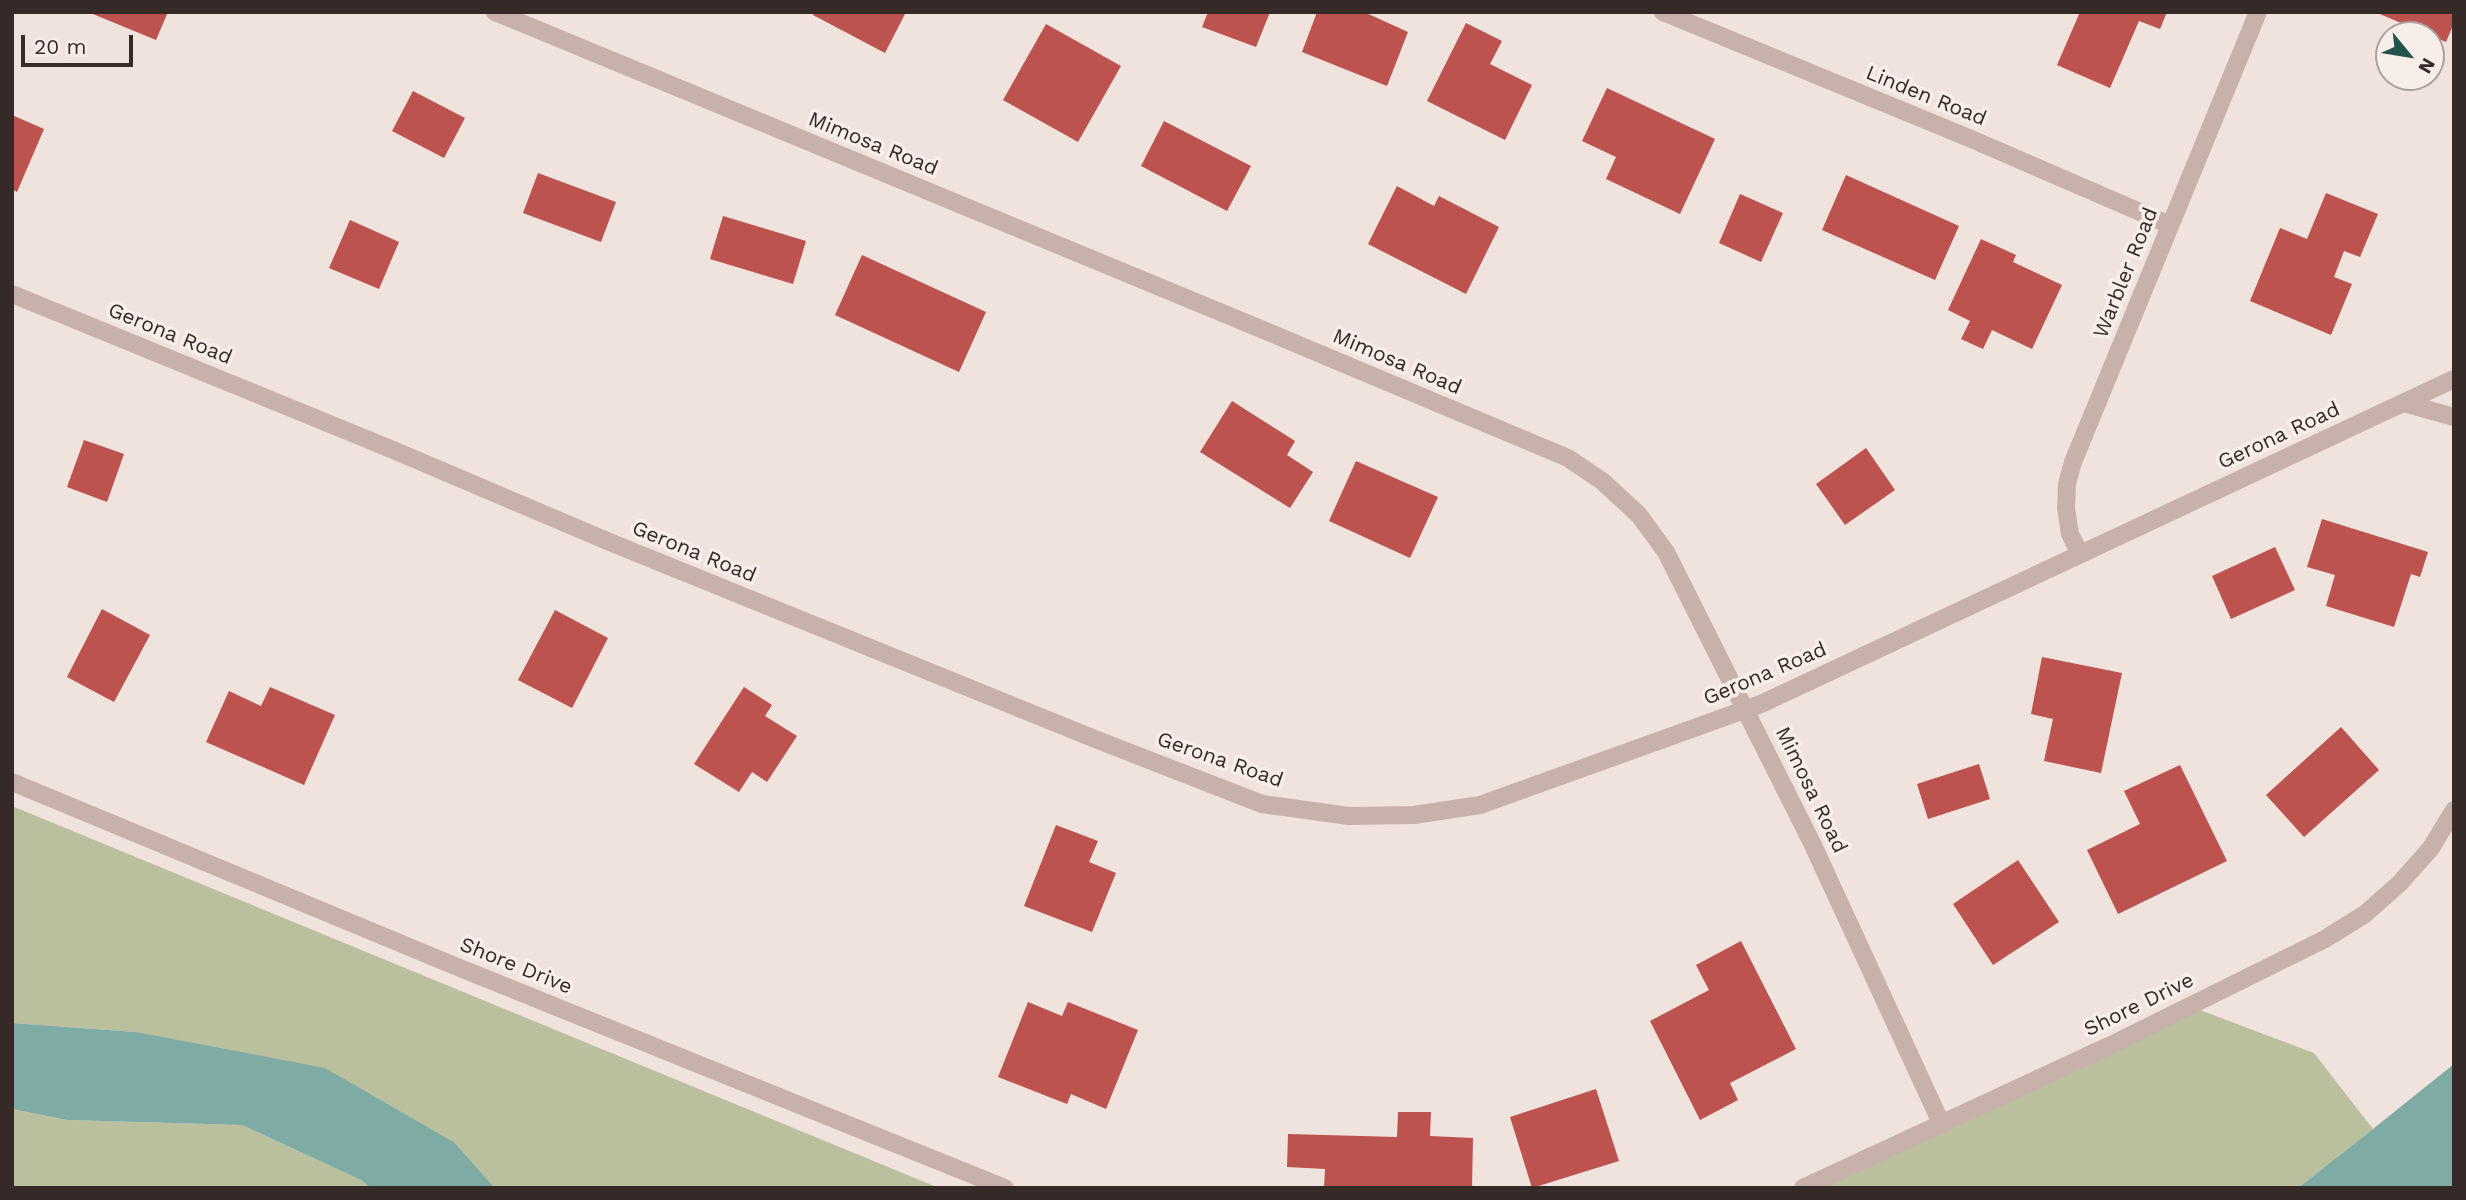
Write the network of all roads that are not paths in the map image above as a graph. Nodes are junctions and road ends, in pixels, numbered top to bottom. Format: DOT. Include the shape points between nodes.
graph roads {
  1 [pos="495,12"];
  2 [pos="1663,12"];
  3 [pos="2258,12"];
  4 [pos="2170,225"];
  5 [pos="12,295"];
  6 [pos="2454,380"];
  7 [pos="2404,403"];
  8 [pos="2454,417"];
  9 [pos="2080,554"];
  10 [pos="1747,709"];
  11 [pos="12,782"];
  12 [pos="2454,810"];
  13 [pos="1942,1125"];
  14 [pos="1006,1188"];
  15 [pos="1803,1188"];
  1 -- 10 [label="street, Mimosa Road" via="1568,458 1639,515 1667,552"];
  2 -- 4 [label="street, Linden Road"];
  3 -- 4 [label="street, Warbler Road"];
  4 -- 9 [label="street, Warbler Road" via="2073,462 2066,508 2070,534"];
  5 -- 10 [label="street, Gerona Road" via="1262,804 1349,817 1414,815 1479,805"];
  6 -- 7 [label="street, Gerona Road"];
  7 -- 8 [label="street"];
  7 -- 9 [label="street, Gerona Road"];
  9 -- 10 [label="street, Gerona Road"];
  10 -- 13 [label="street, Mimosa Road"];
  11 -- 14 [label="street, Shore Drive"];
  12 -- 13 [label="street, Shore Drive" via="2431,848 2400,883 2365,914 2325,939"];
  13 -- 15 [label="street, Shore Drive"];
}
